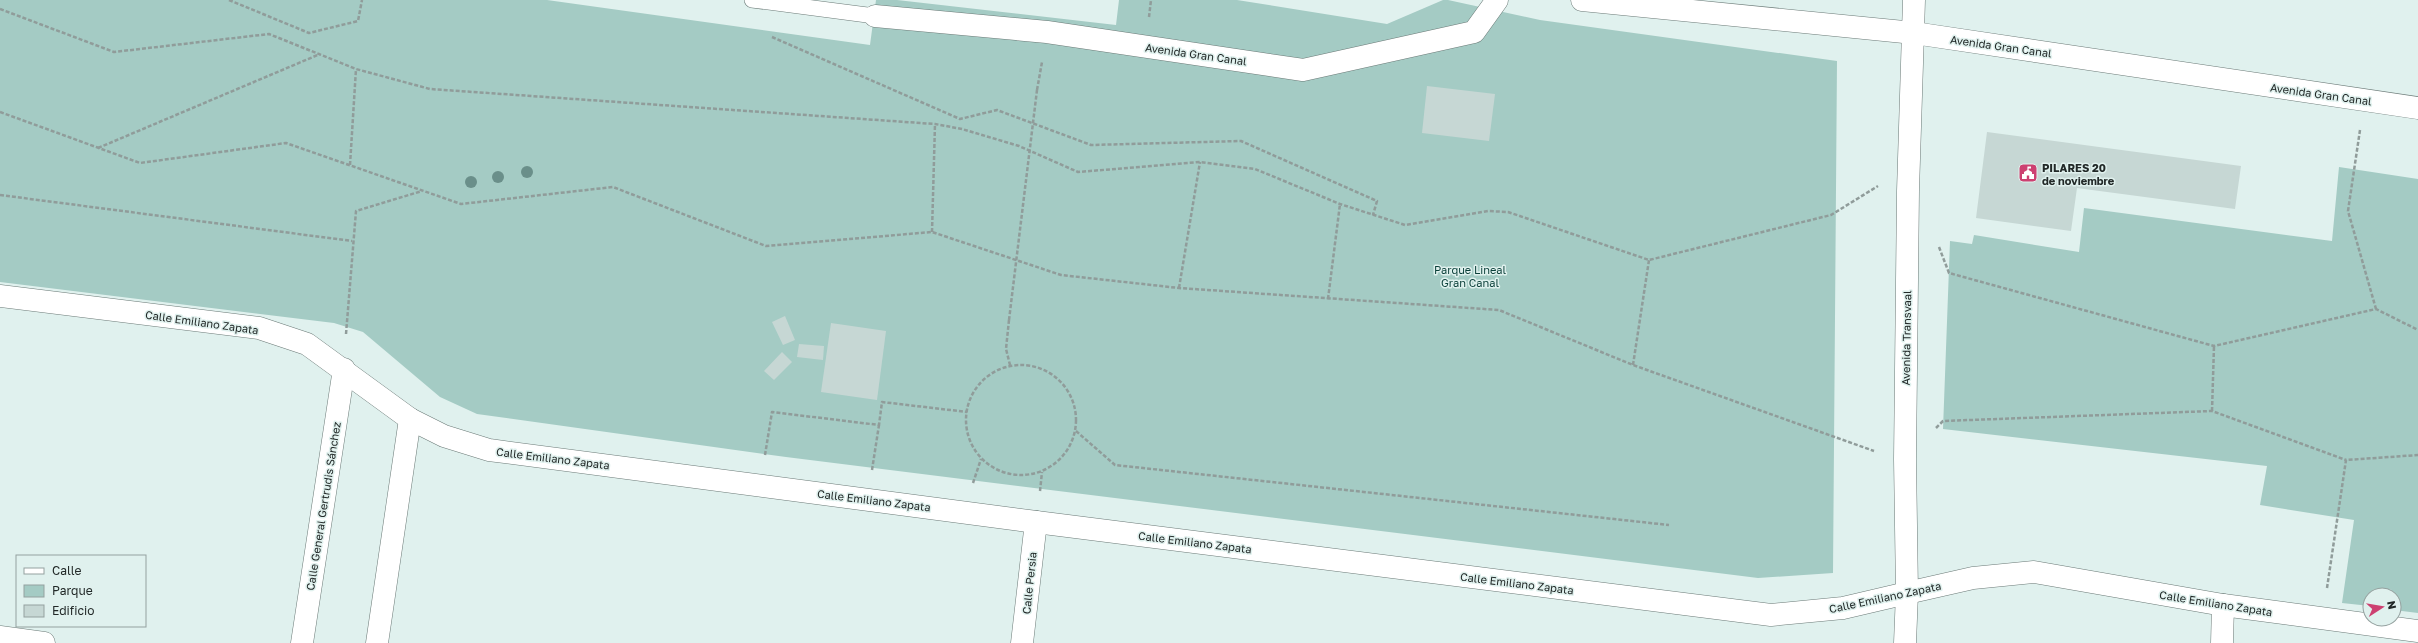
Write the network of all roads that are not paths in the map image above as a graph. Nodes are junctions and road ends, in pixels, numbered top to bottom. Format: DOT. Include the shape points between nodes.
graph roads {
  1 [pos="752,0"];
  2 [pos="1497,0"];
  3 [pos="1582,0"];
  4 [pos="1914,0"];
  5 [pos="874,16"];
  6 [pos="1914,33"];
  7 [pos="2418,108"];
  8 [pos="0,296"];
  9 [pos="344,369"];
  10 [pos="410,419"];
  11 [pos="1036,522"];
  12 [pos="1907,592"];
  13 [pos="2223,605"];
  14 [pos="2418,631"];
  15 [pos="0,636"];
  16 [pos="44,643"];
  17 [pos="302,643"];
  18 [pos="377,643"];
  19 [pos="1022,643"];
  20 [pos="1905,643"];
  21 [pos="2222,643"];
  1 -- 5 [label="lane"];
  2 -- 5 [label="street, Avenida Gran Canal" via="1474,32 1303,70 1047,32"];
  3 -- 6 [label="street, Avenida Gran Canal"];
  4 -- 6 [label="street, Avenida Transvaal"];
  6 -- 7 [label="street, Avenida Gran Canal"];
  6 -- 12 [label="street, Avenida Transvaal" via="1909,169 1905,460"];
  8 -- 9 [label="street, Calle Emiliano Zapata" via="259,328 307,344"];
  9 -- 10 [label="street, Calle Emiliano Zapata"];
  9 -- 17 [label="street, Calle General Gertrudis Sánchez"];
  10 -- 11 [label="street, Calle Emiliano Zapata" via="444,436 489,450"];
  10 -- 18 [label="street"];
  11 -- 12 [label="street, Calle Emiliano Zapata" via="1771,614 1843,608"];
  11 -- 19 [label="street, Calle Persia"];
  12 -- 13 [label="street, Calle Emiliano Zapata" via="1973,578 2034,572"];
  12 -- 20 [label="street, Avenida Transvaal"];
  13 -- 14 [label="street, Calle Emiliano Zapata"];
  13 -- 21 [label="street"];
  15 -- 16 [label="street"];
}
